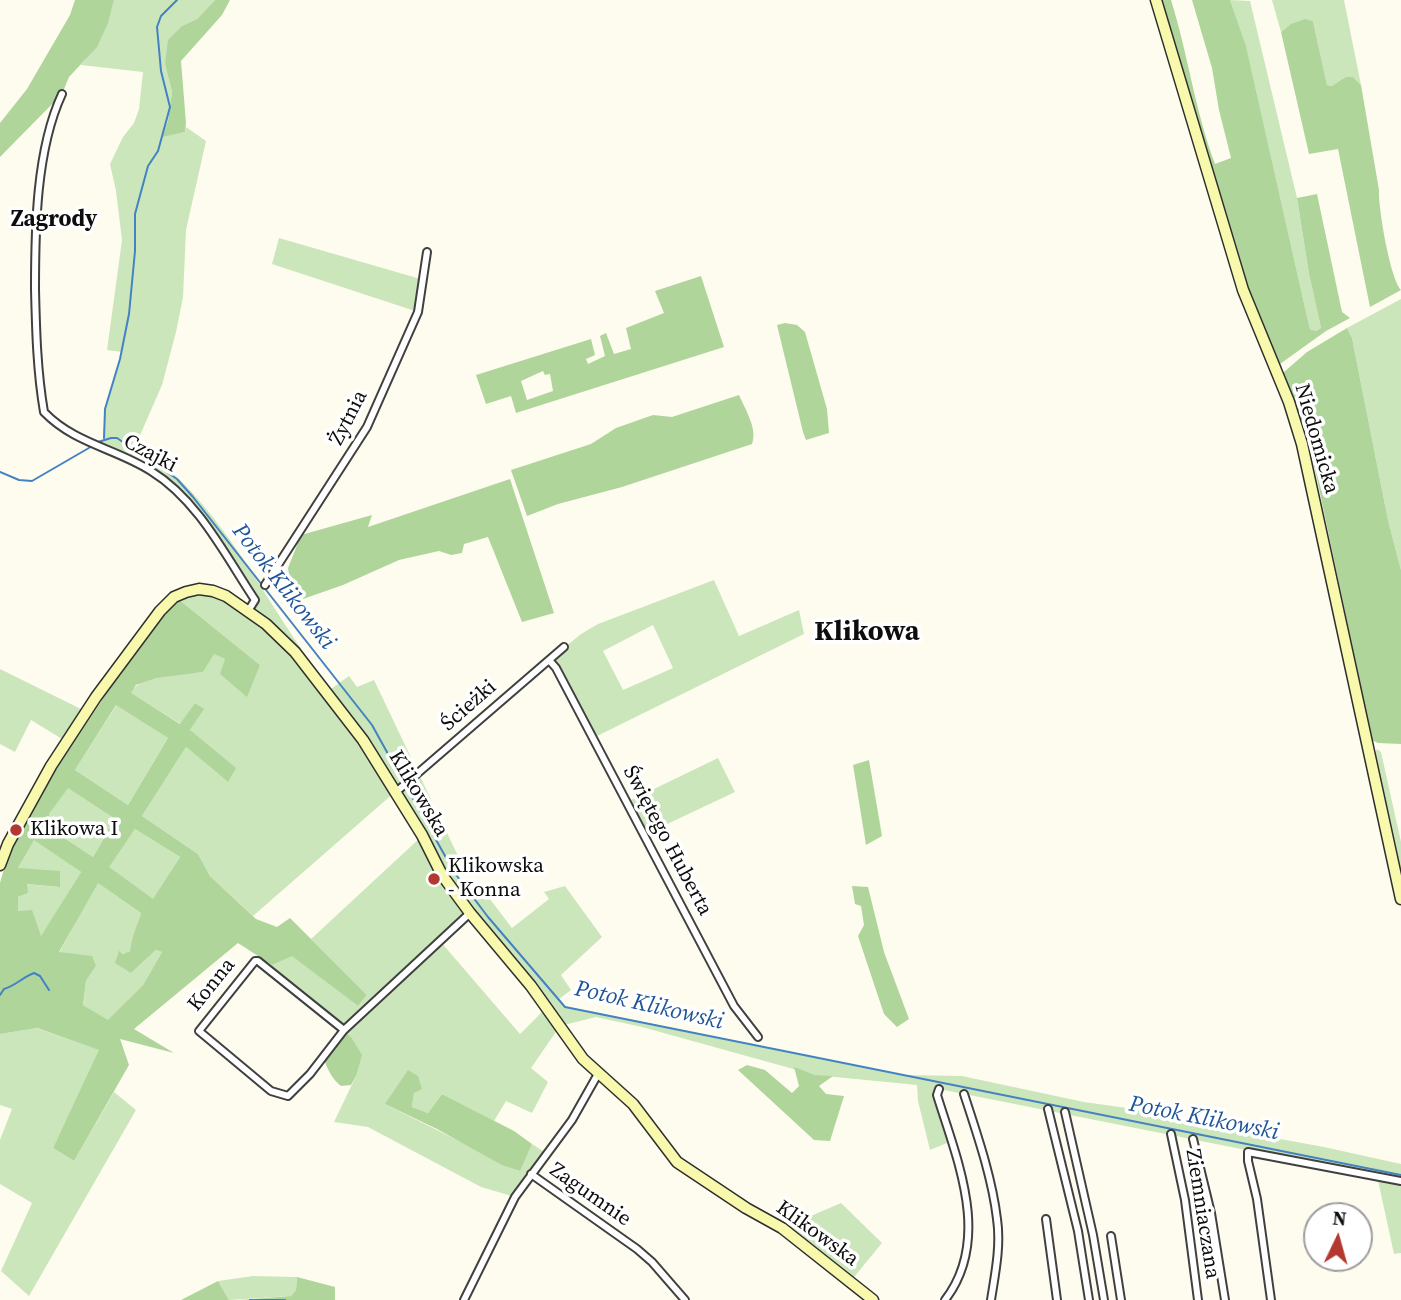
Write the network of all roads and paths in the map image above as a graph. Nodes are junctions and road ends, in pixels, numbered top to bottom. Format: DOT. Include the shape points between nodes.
graph roads {
  1 [pos="1156,0"];
  2 [pos="62,94"];
  3 [pos="428,252"];
  4 [pos="265,584"];
  5 [pos="248,611"];
  6 [pos="564,647"];
  7 [pos="549,660"];
  8 [pos="398,789"];
  9 [pos="0,866"];
  10 [pos="1401,899"];
  11 [pos="470,913"];
  12 [pos="344,1030"];
  13 [pos="758,1037"];
  14 [pos="598,1074"];
  15 [pos="939,1089"];
  16 [pos="964,1094"];
  17 [pos="1048,1109"];
  18 [pos="1065,1112"];
  19 [pos="1171,1134"];
  20 [pos="1193,1139"];
  21 [pos="531,1174"];
  22 [pos="1401,1181"];
  23 [pos="1046,1219"];
  24 [pos="1111,1236"];
  25 [pos="464,1300"];
  26 [pos="685,1300"];
  27 [pos="873,1300"];
  28 [pos="945,1300"];
  29 [pos="991,1300"];
  30 [pos="1057,1300"];
  31 [pos="1088,1300"];
  32 [pos="1104,1300"];
  33 [pos="1121,1300"];
  34 [pos="1198,1300"];
  35 [pos="1225,1300"];
  36 [pos="1271,1300"];
  1 -- 10 [label="street, Niedomicka" via="1243,290 1302,444"];
  2 -- 5 [label="street, Czajki" via="38,192 37,366 44,412 65,430 131,459 176,488 255,600"];
  3 -- 4 [label="street, Żytnia" via="418,312 367,427"];
  5 -- 8 [label="street, Klikowska" via="295,652"];
  5 -- 9 [label="street, Klikowska" via="226,596 199,589 174,597 160,611 51,766"];
  6 -- 7 [label="street, Ścieżki"];
  7 -- 8 [label="street, Ścieżki"];
  7 -- 13 [label="street, Świętego Huberta" via="734,1006"];
  8 -- 11 [label="street, Klikowska" via="442,875"];
  11 -- 12 [label="street, Konna"];
  11 -- 14 [label="street, Klikowska"];
  12 -- 12 [label="street, Konna" via="288,1097 271,1091 198,1031 255,961"];
  14 -- 21 [label="street, Zagumnie" via="572,1120"];
  14 -- 27 [label="street, Klikowska" via="633,1104 677,1162 782,1228"];
  15 -- 28 [label="street" via="937,1095 963,1175 967,1218 961,1275"];
  16 -- 29 [label="street" via="997,1218"];
  17 -- 31 [label="street" via="1078,1231"];
  18 -- 32 [label="street"];
  19 -- 34 [label="street, Ziemniaczana"];
  20 -- 35 [label="street, Ziemniaczana"];
  21 -- 25 [label="street"];
  21 -- 26 [label="street, Zagumnie" via="637,1249"];
  22 -- 36 [label="street" via="1248,1152"];
  23 -- 30 [label="street"];
  24 -- 33 [label="street"];
}
